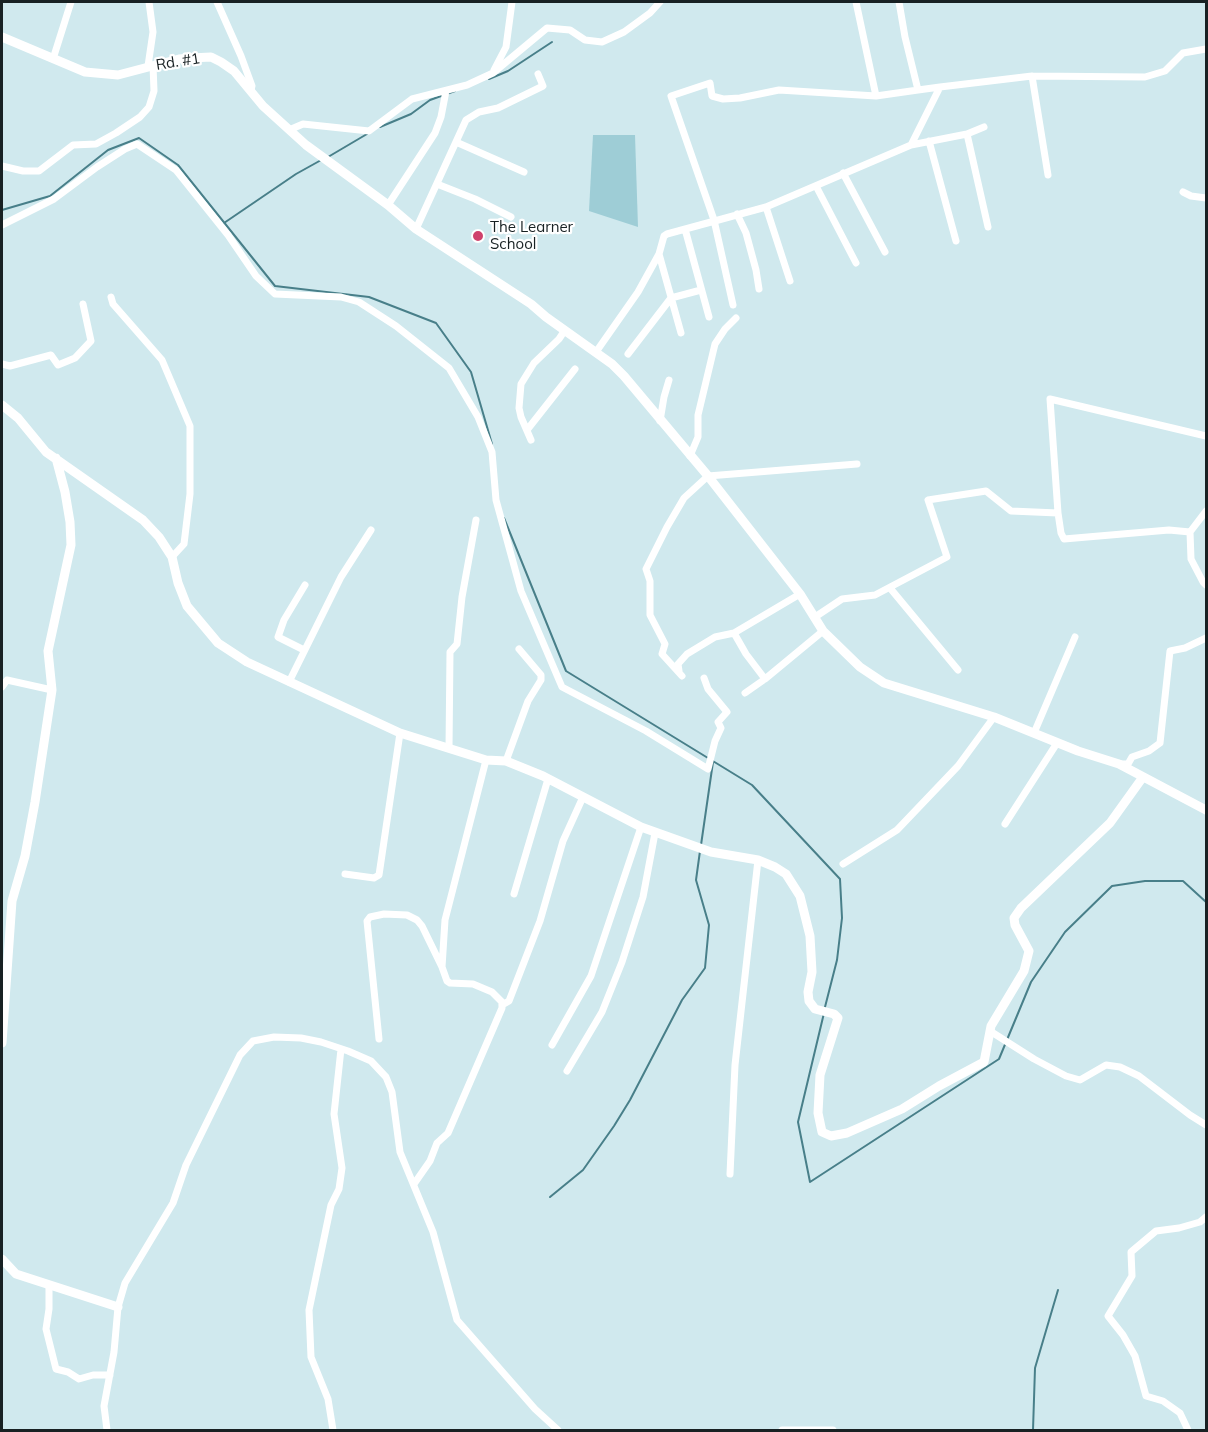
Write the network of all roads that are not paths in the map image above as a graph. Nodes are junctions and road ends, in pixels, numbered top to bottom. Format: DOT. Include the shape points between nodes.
graph roads {
  1 [pos="71,2"];
  2 [pos="150,2"];
  3 [pos="217,2"];
  4 [pos="512,2"];
  5 [pos="660,2"];
  6 [pos="856,2"];
  7 [pos="898,2"];
  8 [pos="2,37"];
  9 [pos="1206,49"];
  10 [pos="53,59"];
  11 [pos="151,66"];
  12 [pos="493,73"];
  13 [pos="538,74"];
  14 [pos="1032,76"];
  15 [pos="940,87"];
  16 [pos="251,90"];
  17 [pos="918,90"];
  18 [pos="446,91"];
  19 [pos="876,96"];
  20 [pos="984,127"];
  21 [pos="289,130"];
  22 [pos="967,134"];
  23 [pos="929,141"];
  24 [pos="456,142"];
  25 [pos="910,145"];
  26 [pos="2,166"];
  27 [pos="524,172"];
  28 [pos="843,173"];
  29 [pos="1048,175"];
  30 [pos="437,184"];
  31 [pos="816,186"];
  32 [pos="1183,192"];
  33 [pos="1206,198"];
  34 [pos="388,205"];
  35 [pos="766,207"];
  36 [pos="737,214"];
  37 [pos="511,216"];
  38 [pos="714,220"];
  39 [pos="2,225"];
  40 [pos="988,227"];
  41 [pos="416,229"];
  42 [pos="685,229"];
  43 [pos="956,241"];
  44 [pos="885,252"];
  45 [pos="659,254"];
  46 [pos="856,263"];
  47 [pos="790,281"];
  48 [pos="759,289"];
  49 [pos="701,290"];
  50 [pos="111,297"];
  51 [pos="671,298"];
  52 [pos="83,304"];
  53 [pos="733,305"];
  54 [pos="709,317"];
  55 [pos="736,318"];
  56 [pos="564,330"];
  57 [pos="681,333"];
  58 [pos="596,352"];
  59 [pos="628,354"];
  60 [pos="2,364"];
  61 [pos="575,369"];
  62 [pos="669,380"];
  63 [pos="2,405"];
  64 [pos="660,421"];
  65 [pos="526,429"];
  66 [pos="1206,436"];
  67 [pos="531,440"];
  68 [pos="690,456"];
  69 [pos="56,458"];
  70 [pos="857,464"];
  71 [pos="708,476"];
  72 [pos="1206,511"];
  73 [pos="1058,513"];
  74 [pos="476,519"];
  75 [pos="371,530"];
  76 [pos="1190,532"];
  77 [pos="172,557"];
  78 [pos="305,585"];
  79 [pos="1206,585"];
  80 [pos="890,588"];
  81 [pos="800,594"];
  82 [pos="815,617"];
  83 [pos="823,631"];
  84 [pos="734,633"];
  85 [pos="1075,637"];
  86 [pos="1206,638"];
  87 [pos="519,649"];
  88 [pos="304,651"];
  89 [pos="958,670"];
  90 [pos="704,678"];
  91 [pos="765,679"];
  92 [pos="289,682"];
  93 [pos="2,687"];
  94 [pos="52,690"];
  95 [pos="745,693"];
  96 [pos="994,717"];
  97 [pos="400,733"];
  98 [pos="1034,733"];
  99 [pos="1057,742"];
  100 [pos="449,748"];
  101 [pos="486,760"];
  102 [pos="506,761"];
  103 [pos="1119,764"];
  104 [pos="1143,777"];
  105 [pos="548,779"];
  106 [pos="583,797"];
  107 [pos="1206,810"];
  108 [pos="1005,824"];
  109 [pos="641,827"];
  110 [pos="655,832"];
  111 [pos="758,860"];
  112 [pos="843,864"];
  113 [pos="345,874"];
  114 [pos="514,894"];
  115 [pos="442,967"];
  116 [pos="502,1005"];
  117 [pos="990,1031"];
  118 [pos="379,1039"];
  119 [pos="2,1043"];
  120 [pos="552,1045"];
  121 [pos="341,1049"];
  122 [pos="567,1071"];
  123 [pos="1206,1125"];
  124 [pos="730,1174"];
  125 [pos="414,1184"];
  126 [pos="1206,1217"];
  127 [pos="2,1259"];
  128 [pos="49,1286"];
  129 [pos="118,1307"];
  130 [pos="110,1376"];
  131 [pos="107,1431"];
  132 [pos="333,1431"];
  133 [pos="558,1431"];
  134 [pos="782,1431"];
  135 [pos="833,1431"];
  136 [pos="1188,1431"];
  1 -- 10 [label="street"];
  2 -- 11 [label="street"];
  3 -- 16 [label="street" via="242,56"];
  4 -- 12 [label="street" via="506,47"];
  5 -- 12 [label="street" via="624,32 602,42 585,40 570,30 547,28"];
  6 -- 19 [label="street"];
  7 -- 17 [label="street"];
  8 -- 10 [label="street, Rd. #1"];
  9 -- 14 [label="street" via="1183,53 1165,72 1145,78"];
  10 -- 11 [label="street, Rd. #1" via="85,72 118,75"];
  11 -- 16 [label="street, Rd. #1" via="211,57 234,71"];
  11 -- 26 [label="street" via="154,91 149,107 140,117 96,144 73,145 39,171"];
  12 -- 18 [label="street"];
  13 -- 24 [label="street" via="543,86 466,120"];
  14 -- 15 [label="street"];
  14 -- 29 [label="street"];
  15 -- 17 [label="street"];
  15 -- 25 [label="street"];
  16 -- 21 [label="street, Rd. #1"];
  17 -- 19 [label="street"];
  18 -- 21 [label="street" via="412,99 369,131 303,124"];
  18 -- 34 [label="street" via="435,132"];
  19 -- 38 [label="street" via="778,90 723,99 712,96 710,83 670,96"];
  20 -- 22 [label="street"];
  21 -- 34 [label="street, Rd. #1"];
  22 -- 23 [label="street"];
  22 -- 40 [label="street"];
  23 -- 25 [label="street"];
  23 -- 43 [label="street"];
  24 -- 27 [label="street"];
  24 -- 30 [label="street"];
  25 -- 28 [label="street"];
  28 -- 31 [label="street"];
  28 -- 44 [label="street"];
  30 -- 37 [label="street"];
  30 -- 41 [label="street"];
  31 -- 35 [label="street"];
  31 -- 46 [label="street"];
  32 -- 33 [label="street"];
  34 -- 41 [label="street, Rd. #1"];
  35 -- 36 [label="street"];
  35 -- 47 [label="street"];
  36 -- 38 [label="street"];
  36 -- 48 [label="street" via="746,233"];
  38 -- 42 [label="street"];
  38 -- 53 [label="street"];
  39 -- 90 [label="street" via="54,199 137,144 176,170 256,276 275,294 341,297 359,302 449,368 478,417 492,452 496,500 521,591 562,687 708,769 721,728 718,722 727,712"];
  41 -- 56 [label="street, Rd. #1"];
  42 -- 45 [label="street" via="664,236"];
  42 -- 49 [label="street"];
  45 -- 51 [label="street"];
  45 -- 58 [label="street"];
  49 -- 51 [label="street"];
  49 -- 54 [label="street"];
  50 -- 77 [label="street" via="162,360 189,426 190,494 185,534 183,547"];
  51 -- 57 [label="street"];
  51 -- 59 [label="street"];
  52 -- 60 [label="street" via="91,341 75,358 58,365 51,355 10,366"];
  55 -- 68 [label="street" via="715,344 698,415 698,437"];
  56 -- 58 [label="street, Rd. #1"];
  56 -- 65 [label="street" via="521,384 519,408"];
  58 -- 64 [label="street, Rd. #1" via="624,376"];
  61 -- 65 [label="street"];
  62 -- 64 [label="street"];
  63 -- 69 [label="street"];
  64 -- 68 [label="street, Rd. #1"];
  65 -- 67 [label="street"];
  66 -- 73 [label="street" via="1050,399"];
  68 -- 71 [label="street, Rd. #1"];
  69 -- 77 [label="street" via="143,520"];
  69 -- 94 [label="street" via="65,492 71,545 48,651"];
  70 -- 71 [label="street"];
  71 -- 81 [label="street, Rd. #1"];
  71 -- 84 [label="street" via="684,498 646,569 650,615 665,644 662,654 681,674 678,664 687,654 715,637"];
  72 -- 76 [label="street"];
  73 -- 76 [label="street" via="1064,539 1169,530"];
  73 -- 80 [label="street" via="1011,511 986,491 928,500 947,557"];
  74 -- 100 [label="street" via="457,644 450,652"];
  75 -- 88 [label="street" via="341,577"];
  76 -- 79 [label="street" via="1191,559"];
  77 -- 92 [label="street" via="188,606 218,643"];
  78 -- 88 [label="street" via="278,637"];
  80 -- 82 [label="street" via="875,595 842,599"];
  80 -- 89 [label="street"];
  81 -- 82 [label="street, Rd. #1"];
  81 -- 84 [label="street"];
  82 -- 83 [label="street, Rd. #1"];
  83 -- 91 [label="street"];
  83 -- 96 [label="street, Rd. #1" via="860,667 884,682"];
  84 -- 91 [label="street"];
  85 -- 98 [label="street"];
  86 -- 103 [label="street" via="1170,651 1160,743 1132,757 1128,764"];
  87 -- 102 [label="street" via="541,675"];
  88 -- 92 [label="street"];
  91 -- 95 [label="street"];
  92 -- 97 [label="street"];
  93 -- 94 [label="street" via="7,680"];
  94 -- 119 [label="street" via="25,856 12,901"];
  96 -- 98 [label="street, Rd. #1"];
  96 -- 112 [label="street" via="958,766 897,830"];
  97 -- 100 [label="street"];
  97 -- 113 [label="street" via="379,875 375,878"];
  98 -- 99 [label="street, Rd. #1"];
  99 -- 103 [label="street, Rd. #1"];
  99 -- 108 [label="street"];
  100 -- 101 [label="street"];
  101 -- 102 [label="street"];
  101 -- 115 [label="street" via="445,920"];
  102 -- 105 [label="street"];
  103 -- 104 [label="street, Rd. #1"];
  104 -- 107 [label="street, Rd. #1"];
  104 -- 117 [label="street" via="1110,823 1014,918 1029,951 1024,971"];
  105 -- 106 [label="street"];
  105 -- 114 [label="street"];
  106 -- 109 [label="street"];
  106 -- 116 [label="street" via="563,840 540,921 509,1001"];
  109 -- 110 [label="street"];
  109 -- 120 [label="street" via="591,976"];
  110 -- 111 [label="street"];
  110 -- 122 [label="street" via="643,897 622,962 602,1012"];
  111 -- 117 [label="street" via="786,874 800,896 810,936 809,1001 815,1009 838,1018 820,1075 818,1120 822,1132 838,1136 885,1117 984,1062"];
  111 -- 124 [label="street" via="735,1065"];
  115 -- 116 [label="street" via="450,983 473,984 492,992"];
  115 -- 118 [label="street" via="417,920 407,915 370,916 367,921"];
  116 -- 125 [label="street" via="448,1133 437,1143"];
  117 -- 123 [label="street" via="1066,1076 1080,1080 1106,1065 1119,1067 1139,1076"];
  121 -- 125 [label="street" via="371,1061 386,1077 392,1092 400,1152"];
  121 -- 129 [label="street" via="301,1038 274,1037 253,1041 240,1055 186,1165 173,1203 130,1273"];
  121 -- 132 [label="street" via="334,1114 342,1168 309,1310 311,1356 328,1399"];
  125 -- 133 [label="street" via="433,1232 457,1320"];
  126 -- 136 [label="street" via="1179,1228 1156,1231 1131,1252 1132,1276 1108,1316 1135,1356 1146,1396 1163,1401 1180,1413"];
  127 -- 128 [label="street" via="16,1274"];
  128 -- 129 [label="street"];
  128 -- 130 [label="street" via="46,1329 56,1368 79,1379"];
  129 -- 130 [label="street"];
  130 -- 131 [label="street" via="104,1406"];
  134 -- 135 [label="street"];
}
